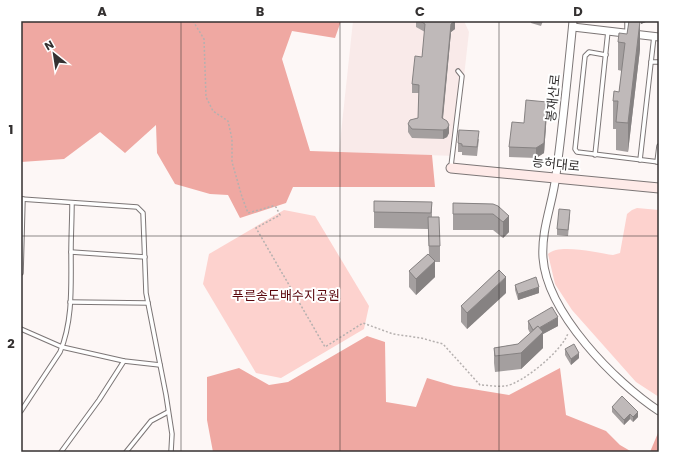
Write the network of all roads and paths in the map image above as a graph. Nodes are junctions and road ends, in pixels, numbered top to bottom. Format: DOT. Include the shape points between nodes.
graph roads {
  1 [pos="193,21"];
  2 [pos="627,21"];
  3 [pos="573,24"];
  4 [pos="608,31"];
  5 [pos="627,33"];
  6 [pos="656,37"];
  7 [pos="606,55"];
  8 [pos="651,62"];
  9 [pos="659,62"];
  10 [pos="458,71"];
  11 [pos="659,146"];
  12 [pos="595,155"];
  13 [pos="640,160"];
  14 [pos="658,162"];
  15 [pos="451,168"];
  16 [pos="556,177"];
  17 [pos="659,188"];
  18 [pos="22,199"];
  19 [pos="72,203"];
  20 [pos="70,252"];
  21 [pos="145,257"];
  22 [pos="21,273"];
  23 [pos="70,302"];
  24 [pos="148,303"];
  25 [pos="21,329"];
  26 [pos="569,330"];
  27 [pos="62,347"];
  28 [pos="124,361"];
  29 [pos="160,364"];
  30 [pos="21,411"];
  31 [pos="659,411"];
  32 [pos="168,412"];
  33 [pos="61,452"];
  34 [pos="126,452"];
  35 [pos="171,452"];
  1 -- 26 [label="path" via="204,39 206,97 213,111 228,121 232,139 232,162 248,213 276,207 280,215 256,228 325,347 363,323 393,334 443,344 480,384 506,386 531,373 554,354 568,336"];
  2 -- 5 [label="lane"];
  3 -- 4 [label="street"];
  3 -- 16 [label="street, 봉재산로"];
  4 -- 5 [label="street"];
  4 -- 7 [label="lane"];
  5 -- 6 [label="street"];
  6 -- 8 [label="lane"];
  7 -- 12 [label="lane"];
  7 -- 12 [label="lane" via="589,52 585,56 575,149 577,152"];
  8 -- 9 [label="lane"];
  8 -- 13 [label="lane"];
  10 -- 15 [label="lane" via="462,76"];
  11 -- 14 [label="lane"];
  12 -- 13 [label="lane"];
  13 -- 14 [label="lane"];
  15 -- 16 [label="main road, 능허대로"];
  16 -- 17 [label="main road, 능허대로"];
  16 -- 31 [label="street, 봉재산로" via="544,228 543,259 549,288 576,332 600,361 637,397"];
  18 -- 19 [label="lane"];
  18 -- 22 [label="lane"];
  19 -- 20 [label="lane"];
  19 -- 21 [label="lane" via="137,206 143,213"];
  20 -- 21 [label="lane"];
  20 -- 23 [label="lane"];
  21 -- 24 [label="lane"];
  23 -- 24 [label="lane"];
  23 -- 27 [label="lane" via="69,322"];
  24 -- 29 [label="lane"];
  25 -- 27 [label="lane"];
  27 -- 28 [label="lane"];
  27 -- 30 [label="lane"];
  28 -- 29 [label="lane"];
  28 -- 33 [label="lane"];
  29 -- 32 [label="lane"];
  32 -- 34 [label="lane" via="151,421"];
  32 -- 35 [label="lane" via="172,434"];
}
